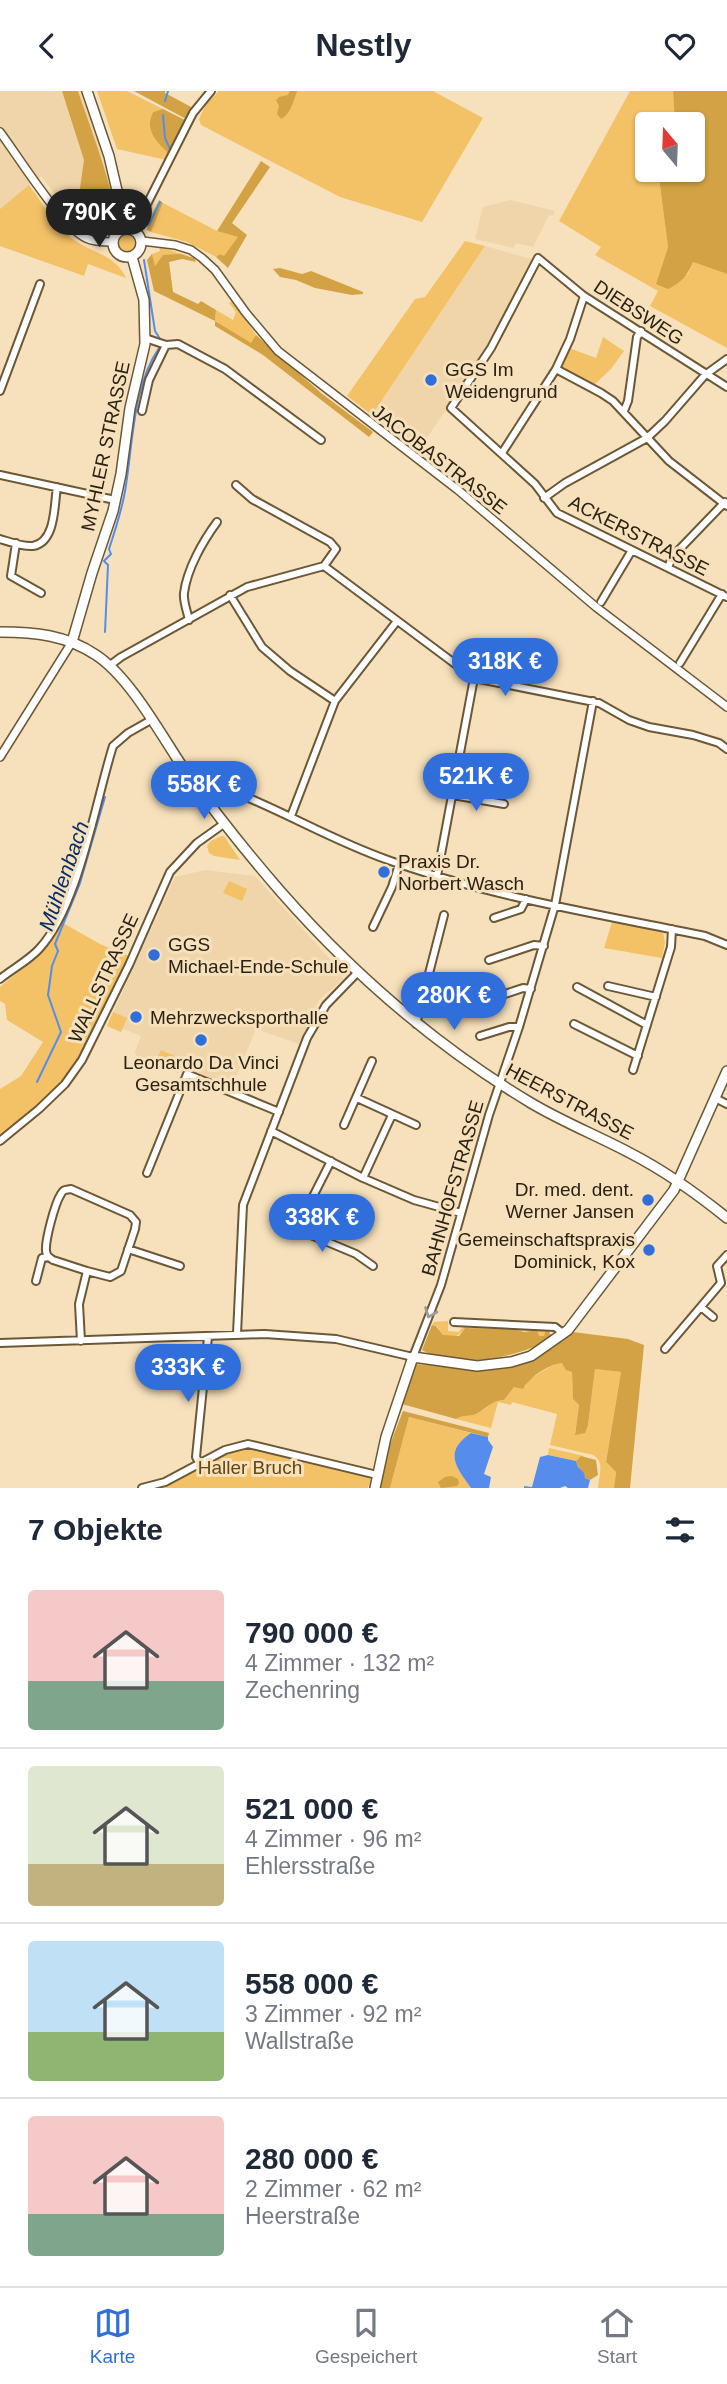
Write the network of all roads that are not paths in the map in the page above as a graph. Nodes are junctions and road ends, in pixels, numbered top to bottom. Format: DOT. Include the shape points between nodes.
graph roads {
  1 [pos="87,91"];
  2 [pos="211,91"];
  3 [pos="0,132"];
  4 [pos="130,229"];
  5 [pos="142,241"];
  6 [pos="113,242"];
  7 [pos="132,257"];
  8 [pos="40,285"];
  9 [pos="584,296"];
  10 [pos="640,331"];
  11 [pos="145,338"];
  12 [pos="166,345"];
  13 [pos="727,359"];
  14 [pos="556,369"];
  15 [pos="705,375"];
  16 [pos="727,387"];
  17 [pos="0,391"];
  18 [pos="451,408"];
  19 [pos="142,411"];
  20 [pos="624,411"];
  21 [pos="647,438"];
  22 [pos="321,440"];
  23 [pos="502,453"];
  24 [pos="0,475"];
  25 [pos="236,485"];
  26 [pos="57,487"];
  27 [pos="544,498"];
  28 [pos="115,500"];
  29 [pos="726,504"];
  30 [pos="217,522"];
  31 [pos="0,540"];
  32 [pos="16,543"];
  33 [pos="632,550"];
  34 [pos="324,566"];
  35 [pos="667,568"];
  36 [pos="40,593"];
  37 [pos="230,595"];
  38 [pos="724,596"];
  39 [pos="601,602"];
  40 [pos="189,620"];
  41 [pos="397,621"];
  42 [pos="0,632"];
  43 [pos="72,642"];
  44 [pos="680,663"];
  45 [pos="109,666"];
  46 [pos="474,678"];
  47 [pos="335,701"];
  48 [pos="593,701"];
  49 [pos="727,707"];
  50 [pos="151,720"];
  51 [pos="727,749"];
  52 [pos="0,757"];
  53 [pos="459,760"];
  54 [pos="515,769"];
  55 [pos="453,795"];
  56 [pos="204,797"];
  57 [pos="504,804"];
  58 [pos="290,816"];
  59 [pos="225,823"];
  60 [pos="399,864"];
  61 [pos="437,876"];
  62 [pos="526,899"];
  63 [pos="555,905"];
  64 [pos="444,915"];
  65 [pos="494,918"];
  66 [pos="373,927"];
  67 [pos="672,929"];
  68 [pos="727,945"];
  69 [pos="544,946"];
  70 [pos="489,960"];
  71 [pos="358,972"];
  72 [pos="0,979"];
  73 [pos="608,986"];
  74 [pos="577,988"];
  75 [pos="531,989"];
  76 [pos="656,997"];
  77 [pos="475,1004"];
  78 [pos="416,1024"];
  79 [pos="574,1024"];
  80 [pos="648,1025"];
  81 [pos="519,1027"];
  82 [pos="480,1035"];
  83 [pos="638,1056"];
  84 [pos="372,1061"];
  85 [pos="633,1070"];
  86 [pos="727,1071"];
  87 [pos="500,1084"];
  88 [pos="357,1098"];
  89 [pos="715,1098"];
  90 [pos="727,1104"];
  91 [pos="279,1112"];
  92 [pos="393,1115"];
  93 [pos="344,1125"];
  94 [pos="416,1125"];
  95 [pos="271,1131"];
  96 [pos="0,1141"];
  97 [pos="331,1161"];
  98 [pos="147,1173"];
  99 [pos="363,1178"];
  100 [pos="679,1182"];
  101 [pos="461,1213"];
  102 [pos="727,1218"];
  103 [pos="282,1223"];
  104 [pos="297,1228"];
  105 [pos="128,1249"];
  106 [pos="727,1255"];
  107 [pos="48,1257"];
  108 [pos="180,1266"];
  109 [pos="373,1266"];
  110 [pos="87,1271"];
  111 [pos="36,1281"];
  112 [pos="701,1307"];
  113 [pos="713,1317"];
  114 [pos="454,1322"];
  115 [pos="237,1334"];
  116 [pos="564,1334"];
  117 [pos="208,1337"];
  118 [pos="81,1341"];
  119 [pos="0,1343"];
  120 [pos="665,1349"];
  121 [pos="413,1357"];
  122 [pos="200,1464"];
  123 [pos="377,1475"];
  124 [pos="142,1488"];
  125 [pos="375,1488"];
  1 -- 4 [label="main road"];
  2 -- 4 [label="street" via="193,113"];
  3 -- 6 [label="street" via="75,232 94,241"];
  4 -- 5 [label="main road"];
  4 -- 6 [label="main road" via="116,234"];
  5 -- 7 [label="main road"];
  5 -- 49 [label="street, JACOBASTRASSE" via="175,245 202,258 278,351"];
  6 -- 7 [label="main road" via="118,254"];
  7 -- 11 [label="main road, MYHLER STRASSE" via="144,300"];
  8 -- 17 [label="street"];
  9 -- 10 [label="street, DIEBSWEG"];
  9 -- 14 [label="street"];
  9 -- 18 [label="street, DIEBSWEG" via="538,258 491,348"];
  10 -- 15 [label="street, DIEBSWEG"];
  10 -- 20 [label="street"];
  11 -- 12 [label="street, MYHLER STRASSE"];
  11 -- 28 [label="main road, MYHLER STRASSE"];
  12 -- 19 [label="street, MYHLER STRASSE" via="149,380"];
  12 -- 22 [label="street, MYHLER STRASSE" via="178,344 225,369"];
  13 -- 15 [label="street"];
  14 -- 20 [label="street"];
  14 -- 23 [label="street"];
  15 -- 16 [label="street, DIEBSWEG"];
  15 -- 21 [label="street"];
  18 -- 23 [label="street, ACKERSTRASSE"];
  20 -- 21 [label="street"];
  21 -- 27 [label="street"];
  21 -- 29 [label="street"];
  23 -- 27 [label="street, ACKERSTRASSE"];
  24 -- 26 [label="street"];
  25 -- 34 [label="street" via="252,499 330,542 336,549"];
  26 -- 28 [label="street"];
  26 -- 32 [label="street" via="46,540 35,545"];
  27 -- 33 [label="street, ACKERSTRASSE" via="557,513"];
  28 -- 43 [label="main road, MYHLER STRASSE"];
  29 -- 35 [label="street" via="672,557"];
  30 -- 40 [label="street" via="187,579 184,595"];
  31 -- 32 [label="street"];
  32 -- 36 [label="street" via="11,576"];
  33 -- 35 [label="street, ACKERSTRASSE"];
  33 -- 39 [label="street"];
  34 -- 37 [label="street"];
  34 -- 41 [label="street"];
  35 -- 38 [label="street, ACKERSTRASSE"];
  37 -- 40 [label="street"];
  37 -- 47 [label="street" via="262,647"];
  38 -- 44 [label="street"];
  40 -- 45 [label="street"];
  41 -- 46 [label="street"];
  41 -- 47 [label="street"];
  42 -- 43 [label="main road, HEERSTRASSE" via="37,633"];
  43 -- 45 [label="main road, HEERSTRASSE"];
  43 -- 52 [label="street"];
  45 -- 50 [label="main road, HEERSTRASSE"];
  46 -- 48 [label="street"];
  46 -- 53 [label="street"];
  47 -- 58 [label="street"];
  48 -- 51 [label="street" via="639,724 704,738"];
  48 -- 63 [label="street, BAHNHOFSTRASSE"];
  50 -- 56 [label="main road, HEERSTRASSE"];
  50 -- 72 [label="street" via="113,746 79,868 58,923 37,951"];
  53 -- 54 [label="street"];
  53 -- 55 [label="street"];
  55 -- 57 [label="street"];
  55 -- 61 [label="street"];
  56 -- 58 [label="street" via="227,789"];
  56 -- 59 [label="main road, HEERSTRASSE"];
  58 -- 60 [label="street"];
  59 -- 71 [label="main road, HEERSTRASSE" via="324,941"];
  59 -- 96 [label="street, WALLSTRASSE" via="197,843 170,872 129,965 65,1084"];
  60 -- 61 [label="street"];
  60 -- 66 [label="street"];
  61 -- 62 [label="street"];
  62 -- 63 [label="street"];
  62 -- 65 [label="street" via="521,909"];
  63 -- 67 [label="street"];
  63 -- 69 [label="street, BAHNHOFSTRASSE"];
  64 -- 78 [label="street"];
  67 -- 68 [label="street"];
  67 -- 76 [label="street"];
  69 -- 70 [label="street"];
  69 -- 75 [label="street, BAHNHOFSTRASSE"];
  71 -- 78 [label="main road, HEERSTRASSE"];
  71 -- 91 [label="street" via="315,1023"];
  73 -- 76 [label="street"];
  74 -- 80 [label="street"];
  75 -- 77 [label="street"];
  75 -- 81 [label="street, BAHNHOFSTRASSE"];
  76 -- 80 [label="street"];
  78 -- 87 [label="main road, HEERSTRASSE"];
  79 -- 83 [label="street"];
  80 -- 83 [label="street"];
  81 -- 82 [label="street"];
  81 -- 87 [label="street, BAHNHOFSTRASSE"];
  83 -- 85 [label="street"];
  84 -- 88 [label="street"];
  86 -- 89 [label="main road"];
  87 -- 100 [label="main road, HEERSTRASSE"];
  87 -- 101 [label="street, BAHNHOFSTRASSE"];
  88 -- 92 [label="street"];
  88 -- 93 [label="street"];
  89 -- 90 [label="street"];
  89 -- 100 [label="main road"];
  91 -- 95 [label="street"];
  91 -- 98 [label="street" via="187,1074"];
  92 -- 94 [label="street"];
  92 -- 99 [label="street"];
  95 -- 97 [label="street"];
  95 -- 115 [label="street" via="243,1205"];
  97 -- 99 [label="street"];
  97 -- 104 [label="street"];
  99 -- 101 [label="street" via="414,1201"];
  100 -- 102 [label="main road, HEERSTRASSE"];
  100 -- 116 [label="main road"];
  101 -- 121 [label="street, BAHNHOFSTRASSE, one-way" via="441,1285"];
  103 -- 104 [label="street"];
  104 -- 109 [label="street"];
  105 -- 107 [label="street" via="134,1217 71,1189 60,1195"];
  105 -- 108 [label="street"];
  105 -- 110 [label="street" via="118,1274"];
  106 -- 112 [label="street" via="717,1266 721,1283"];
  107 -- 110 [label="street"];
  107 -- 111 [label="street" via="42,1258"];
  110 -- 118 [label="street" via="79,1304"];
  112 -- 113 [label="street"];
  112 -- 120 [label="street"];
  114 -- 116 [label="street" via="555,1327"];
  115 -- 117 [label="street"];
  115 -- 121 [label="street" via="336,1339"];
  116 -- 121 [label="main road" via="531,1356 511,1361 477,1366"];
  117 -- 118 [label="street"];
  117 -- 122 [label="street" via="196,1457"];
  118 -- 119 [label="street"];
  121 -- 123 [label="main road"];
  122 -- 123 [label="street" via="248,1444"];
  122 -- 124 [label="street"];
  123 -- 125 [label="main road"];
}
